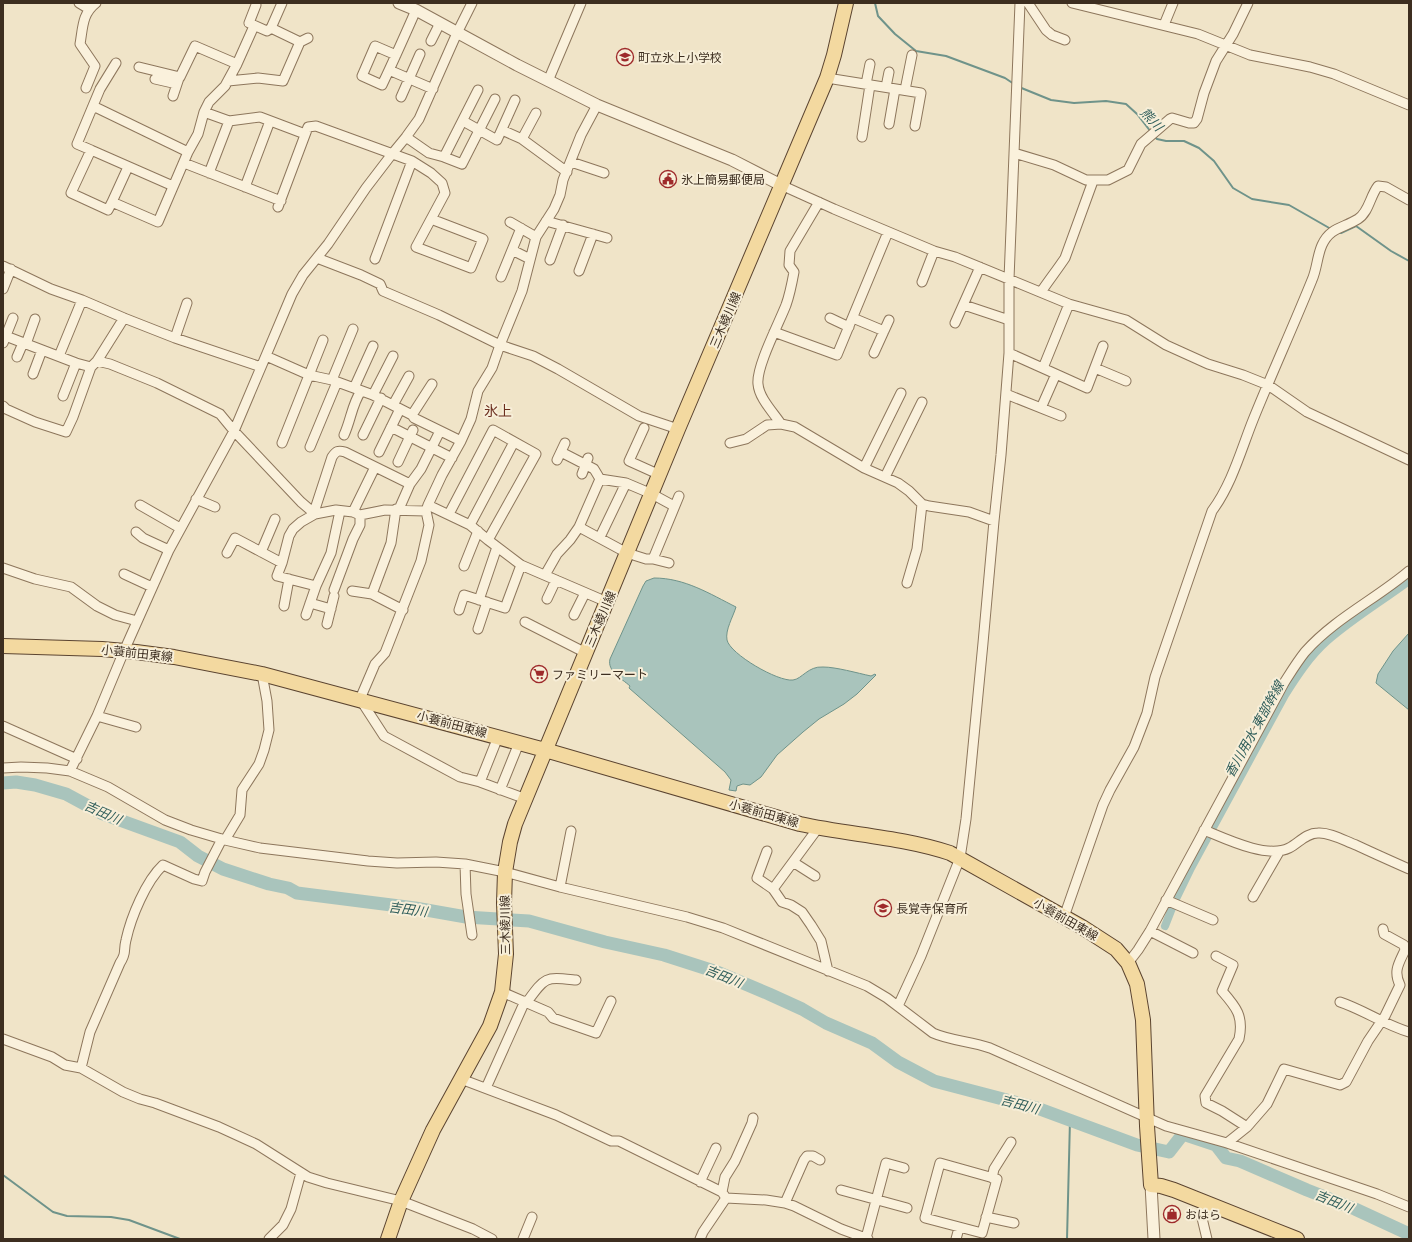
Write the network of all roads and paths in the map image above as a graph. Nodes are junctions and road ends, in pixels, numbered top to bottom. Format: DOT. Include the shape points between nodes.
graph roads {
  1 [pos="79,3"];
  2 [pos="282,3"];
  3 [pos="399,3"];
  4 [pos="472,3"];
  5 [pos="580,3"];
  6 [pos="846,3"];
  7 [pos="1020,3"];
  8 [pos="1028,3"];
  9 [pos="1072,3"];
  10 [pos="1173,3"];
  11 [pos="1248,3"];
  12 [pos="256,5"];
  13 [pos="92,6"];
  14 [pos="416,10"];
  15 [pos="440,23"];
  16 [pos="1164,25"];
  17 [pos="254,26"];
  18 [pos="271,28"];
  19 [pos="457,33"];
  20 [pos="1065,40"];
  21 [pos="431,41"];
  22 [pos="1226,46"];
  23 [pos="420,54"];
  24 [pos="396,55"];
  25 [pos="912,55"];
  26 [pos="116,63"];
  27 [pos="237,64"];
  28 [pos="870,64"];
  29 [pos="139,67"];
  30 [pos="389,70"];
  31 [pos="889,72"];
  32 [pos="827,78"];
  33 [pos="155,79"];
  34 [pos="410,79"];
  35 [pos="179,80"];
  36 [pos="228,81"];
  37 [pos="548,81"];
  38 [pos="868,85"];
  39 [pos="86,88"];
  40 [pos="891,88"];
  41 [pos="433,89"];
  42 [pos="478,90"];
  43 [pos="906,90"];
  44 [pos="173,96"];
  45 [pos="401,97"];
  46 [pos="495,99"];
  47 [pos="515,100"];
  48 [pos="597,105"];
  49 [pos="1409,105"];
  50 [pos="92,106"];
  51 [pos="204,112"];
  52 [pos="536,113"];
  53 [pos="229,121"];
  54 [pos="270,121"];
  55 [pos="463,121"];
  56 [pos="889,124"];
  57 [pos="915,126"];
  58 [pos="480,130"];
  59 [pos="502,130"];
  60 [pos="305,134"];
  61 [pos="406,137"];
  62 [pos="862,137"];
  63 [pos="522,139"];
  64 [pos="92,150"];
  65 [pos="188,152"];
  66 [pos="1014,153"];
  67 [pos="392,154"];
  68 [pos="444,157"];
  69 [pos="412,161"];
  70 [pos="571,162"];
  71 [pos="184,163"];
  72 [pos="128,167"];
  73 [pos="566,172"];
  74 [pos="209,173"];
  75 [pos="604,173"];
  76 [pos="1093,180"];
  77 [pos="781,185"];
  78 [pos="174,186"];
  79 [pos="245,187"];
  80 [pos="1409,200"];
  81 [pos="112,202"];
  82 [pos="819,202"];
  83 [pos="431,219"];
  84 [pos="546,221"];
  85 [pos="510,222"];
  86 [pos="563,225"];
  87 [pos="521,228"];
  88 [pos="888,232"];
  89 [pos="593,234"];
  90 [pos="536,237"];
  91 [pos="607,238"];
  92 [pos="512,250"];
  93 [pos="934,251"];
  94 [pos="317,258"];
  95 [pos="375,259"];
  96 [pos="530,259"];
  97 [pos="550,260"];
  98 [pos="980,267"];
  99 [pos="7,268"];
  100 [pos="579,271"];
  101 [pos="501,277"];
  102 [pos="1009,279"];
  103 [pos="922,282"];
  104 [pos="3,289"];
  105 [pos="1042,292"];
  106 [pos="82,300"];
  107 [pos="187,303"];
  108 [pos="1069,304"];
  109 [pos="964,305"];
  110 [pos="13,318"];
  111 [pos="124,318"];
  112 [pos="830,318"];
  113 [pos="853,318"];
  114 [pos="35,319"];
  115 [pos="889,320"];
  116 [pos="1009,320"];
  117 [pos="955,323"];
  118 [pos="849,327"];
  119 [pos="353,329"];
  120 [pos="884,331"];
  121 [pos="774,332"];
  122 [pos="4,338"];
  123 [pos="175,338"];
  124 [pos="323,340"];
  125 [pos="24,343"];
  126 [pos="500,345"];
  127 [pos="373,346"];
  128 [pos="1103,346"];
  129 [pos="42,350"];
  130 [pos="874,353"];
  131 [pos="1009,353"];
  132 [pos="59,356"];
  133 [pos="266,356"];
  134 [pos="393,356"];
  135 [pos="17,357"];
  136 [pos="76,363"];
  137 [pos="94,364"];
  138 [pos="261,367"];
  139 [pos="1043,368"];
  140 [pos="1095,368"];
  141 [pos="33,374"];
  142 [pos="1056,374"];
  143 [pos="309,375"];
  144 [pos="409,376"];
  145 [pos="335,381"];
  146 [pos="1126,381"];
  147 [pos="432,384"];
  148 [pos="1268,385"];
  149 [pos="358,389"];
  150 [pos="901,393"];
  151 [pos="1006,394"];
  152 [pos="63,396"];
  153 [pos="377,396"];
  154 [pos="922,402"];
  155 [pos="3,406"];
  156 [pos="397,407"];
  157 [pos="1041,408"];
  158 [pos="412,415"];
  159 [pos="1061,416"];
  160 [pos="781,424"];
  161 [pos="391,427"];
  162 [pos="644,428"];
  163 [pos="678,429"];
  164 [pos="234,430"];
  165 [pos="440,431"];
  166 [pos="412,433"];
  167 [pos="344,435"];
  168 [pos="363,435"];
  169 [pos="461,441"];
  170 [pos="514,442"];
  171 [pos="282,443"];
  172 [pos="565,443"];
  173 [pos="730,443"];
  174 [pos="310,447"];
  175 [pos="432,447"];
  176 [pos="379,452"];
  177 [pos="452,458"];
  178 [pos="1409,460"];
  179 [pos="398,462"];
  180 [pos="375,467"];
  181 [pos="864,468"];
  182 [pos="660,475"];
  183 [pos="885,477"];
  184 [pos="600,479"];
  185 [pos="626,483"];
  186 [pos="410,484"];
  187 [pos="652,494"];
  188 [pos="679,496"];
  189 [pos="196,499"];
  190 [pos="922,504"];
  191 [pos="140,505"];
  192 [pos="674,506"];
  193 [pos="215,507"];
  194 [pos="427,508"];
  195 [pos="398,509"];
  196 [pos="340,511"];
  197 [pos="314,513"];
  198 [pos="356,513"];
  199 [pos="449,514"];
  200 [pos="275,519"];
  201 [pos="994,521"];
  202 [pos="470,525"];
  203 [pos="579,527"];
  204 [pos="180,528"];
  205 [pos="478,531"];
  206 [pos="136,532"];
  207 [pos="600,537"];
  208 [pos="488,540"];
  209 [pos="497,547"];
  210 [pos="169,550"];
  211 [pos="261,552"];
  212 [pos="227,553"];
  213 [pos="627,553"];
  214 [pos="653,559"];
  215 [pos="282,563"];
  216 [pos="669,563"];
  217 [pos="521,565"];
  218 [pos="464,566"];
  219 [pos="3,568"];
  220 [pos="1409,571"];
  221 [pos="124,574"];
  222 [pos="545,576"];
  223 [pos="289,579"];
  224 [pos="556,580"];
  225 [pos="907,583"];
  226 [pos="316,586"];
  227 [pos="152,587"];
  228 [pos="352,591"];
  229 [pos="585,593"];
  230 [pos="372,594"];
  231 [pos="547,599"];
  232 [pos="483,601"];
  233 [pos="607,602"];
  234 [pos="310,603"];
  235 [pos="284,606"];
  236 [pos="331,609"];
  237 [pos="403,610"];
  238 [pos="459,610"];
  239 [pos="306,615"];
  240 [pos="574,615"];
  241 [pos="137,621"];
  242 [pos="525,622"];
  243 [pos="327,624"];
  244 [pos="478,629"];
  245 [pos="3,646"];
  246 [pos="124,651"];
  247 [pos="586,653"];
  248 [pos="262,674"];
  249 [pos="360,699"];
  250 [pos="97,716"];
  251 [pos="3,726"];
  252 [pos="136,727"];
  253 [pos="498,737"];
  254 [pos="519,742"];
  255 [pos="545,750"];
  256 [pos="77,759"];
  257 [pos="3,768"];
  258 [pos="70,771"];
  259 [pos="480,782"];
  260 [pos="500,790"];
  261 [pos="526,799"];
  262 [pos="818,828"];
  263 [pos="571,831"];
  264 [pos="1208,832"];
  265 [pos="223,840"];
  266 [pos="767,851"];
  267 [pos="1279,852"];
  268 [pos="960,858"];
  269 [pos="793,862"];
  270 [pos="465,864"];
  271 [pos="1409,869"];
  272 [pos="506,872"];
  273 [pos="815,876"];
  274 [pos="560,887"];
  275 [pos="774,889"];
  276 [pos="1253,897"];
  277 [pos="1171,902"];
  278 [pos="1064,917"];
  279 [pos="1213,920"];
  280 [pos="1383,929"];
  281 [pos="1150,931"];
  282 [pos="471,932"];
  283 [pos="1193,953"];
  284 [pos="1216,956"];
  285 [pos="1128,963"];
  286 [pos="828,971"];
  287 [pos="576,980"];
  288 [pos="1400,985"];
  289 [pos="1409,989"];
  290 [pos="502,992"];
  291 [pos="611,1000"];
  292 [pos="526,1002"];
  293 [pos="1340,1002"];
  294 [pos="898,1006"];
  295 [pos="1381,1021"];
  296 [pos="1409,1032"];
  297 [pos="3,1039"];
  298 [pos="81,1068"];
  299 [pos="461,1079"];
  300 [pos="486,1088"];
  301 [pos="752,1118"];
  302 [pos="1147,1121"];
  303 [pos="1247,1127"];
  304 [pos="1011,1142"];
  305 [pos="1227,1143"];
  306 [pos="716,1148"];
  307 [pos="820,1160"];
  308 [pos="904,1168"];
  309 [pos="301,1173"];
  310 [pos="992,1178"];
  311 [pos="1150,1178"];
  312 [pos="700,1182"];
  313 [pos="841,1190"];
  314 [pos="724,1195"];
  315 [pos="876,1200"];
  316 [pos="401,1201"];
  317 [pos="1204,1202"];
  318 [pos="785,1203"];
  319 [pos="1409,1207"];
  320 [pos="907,1208"];
  321 [pos="532,1217"];
  322 [pos="986,1217"];
  323 [pos="1014,1223"];
  324 [pos="959,1228"];
  325 [pos="269,1239"];
  326 [pos="388,1239"];
  327 [pos="492,1239"];
  328 [pos="523,1239"];
  329 [pos="700,1239"];
  330 [pos="867,1239"];
  331 [pos="956,1239"];
  332 [pos="1154,1239"];
  333 [pos="1207,1239"];
  334 [pos="1297,1239"];
  1 -- 13 [label="street"];
  2 -- 18 [label="street"];
  3 -- 14 [label="street"];
  4 -- 19 [label="street"];
  5 -- 37 [label="street"];
  6 -- 32 [label="main road, 三木綾川線"];
  7 -- 66 [label="street"];
  8 -- 20 [label="street" via="1046,30"];
  9 -- 16 [label="street"];
  10 -- 16 [label="street"];
  11 -- 22 [label="street"];
  12 -- 17 [label="street" via="249,23"];
  13 -- 39 [label="street" via="84,17 80,44 95,66"];
  14 -- 15 [label="street"];
  14 -- 24 [label="street"];
  15 -- 19 [label="street"];
  15 -- 21 [label="street"];
  16 -- 22 [label="street" via="1198,34"];
  17 -- 18 [label="street" via="267,31"];
  17 -- 27 [label="street"];
  18 -- 36 [label="street" via="304,40 283,81 258,78"];
  19 -- 37 [label="street"];
  19 -- 41 [label="street"];
  22 -- 49 [label="street" via="1250,55 1334,74"];
  22 -- 76 [label="street" via="1216,60 1197,120 1189,123 1172,118 1141,144 1128,170 1108,180"];
  23 -- 34 [label="street"];
  24 -- 30 [label="street"];
  24 -- 30 [label="street" via="375,46 362,76 382,85"];
  25 -- 43 [label="street"];
  26 -- 50 [label="street"];
  27 -- 35 [label="street" via="195,46"];
  27 -- 36 [label="street"];
  28 -- 38 [label="street"];
  29 -- 35 [label="street"];
  30 -- 34 [label="street"];
  31 -- 40 [label="street"];
  32 -- 38 [label="street"];
  32 -- 77 [label="main road, 三木綾川線"];
  33 -- 35 [label="street"];
  34 -- 41 [label="street"];
  34 -- 45 [label="street"];
  35 -- 44 [label="street"];
  36 -- 51 [label="street" via="209,102"];
  37 -- 48 [label="street"];
  38 -- 40 [label="street"];
  38 -- 62 [label="street"];
  40 -- 43 [label="street"];
  40 -- 56 [label="street"];
  41 -- 61 [label="street" via="419,119"];
  42 -- 55 [label="street"];
  43 -- 57 [label="street" via="921,93"];
  46 -- 58 [label="street"];
  47 -- 59 [label="street"];
  48 -- 70 [label="street"];
  48 -- 77 [label="street" via="732,160"];
  50 -- 64 [label="street" via="77,144"];
  50 -- 65 [label="street"];
  51 -- 53 [label="street"];
  51 -- 65 [label="street" via="198,134"];
  52 -- 63 [label="street"];
  53 -- 54 [label="street" via="260,117"];
  53 -- 74 [label="street"];
  54 -- 60 [label="street"];
  54 -- 79 [label="street"];
  55 -- 58 [label="street"];
  55 -- 68 [label="street"];
  58 -- 59 [label="street" via="498,140"];
  58 -- 68 [label="street" via="462,164"];
  59 -- 63 [label="street"];
  60 -- 67 [label="street" via="308,127 316,126"];
  60 -- 79 [label="street" via="280,204"];
  61 -- 67 [label="street"];
  61 -- 68 [label="street" via="429,153"];
  63 -- 73 [label="street"];
  64 -- 72 [label="street"];
  64 -- 81 [label="street" via="70,193 108,210"];
  65 -- 71 [label="street"];
  66 -- 76 [label="street" via="1054,165 1086,180"];
  66 -- 102 [label="street"];
  67 -- 69 [label="street"];
  67 -- 94 [label="street"];
  69 -- 83 [label="street" via="442,183 445,193"];
  69 -- 95 [label="street"];
  70 -- 73 [label="street"];
  70 -- 75 [label="street"];
  71 -- 74 [label="street"];
  71 -- 78 [label="street"];
  72 -- 78 [label="street"];
  72 -- 81 [label="street"];
  73 -- 84 [label="street" via="557,202"];
  74 -- 79 [label="street"];
  76 -- 105 [label="street" via="1065,258"];
  77 -- 82 [label="street"];
  77 -- 163 [label="main road, 三木綾川線"];
  78 -- 81 [label="street" via="158,222"];
  80 -- 148 [label="street" via="1386,187 1378,186 1365,213 1334,231 1322,244 1313,278"];
  82 -- 88 [label="street"];
  82 -- 121 [label="street" via="790,251 789,265 794,272 792,286"];
  83 -- 83 [label="street" via="483,239 471,268 416,247"];
  84 -- 86 [label="street"];
  84 -- 90 [label="street"];
  85 -- 87 [label="street"];
  86 -- 89 [label="street"];
  86 -- 97 [label="street"];
  87 -- 90 [label="street"];
  87 -- 92 [label="street"];
  88 -- 93 [label="street"];
  88 -- 113 [label="street"];
  89 -- 91 [label="street"];
  89 -- 100 [label="street"];
  90 -- 96 [label="street"];
  92 -- 96 [label="street"];
  92 -- 101 [label="street"];
  93 -- 98 [label="street"];
  93 -- 103 [label="street"];
  94 -- 126 [label="street" via="380,284 383,291"];
  94 -- 133 [label="street" via="292,294"];
  96 -- 126 [label="street" via="522,291"];
  98 -- 102 [label="street"];
  98 -- 109 [label="street"];
  99 -- 104 [label="street"];
  99 -- 106 [label="street" via="51,289"];
  102 -- 105 [label="street"];
  102 -- 116 [label="street"];
  105 -- 108 [label="street"];
  106 -- 111 [label="street"];
  106 -- 132 [label="street"];
  107 -- 123 [label="street"];
  108 -- 139 [label="street"];
  108 -- 148 [label="street" via="1126,320 1166,345 1208,364"];
  109 -- 116 [label="street"];
  109 -- 117 [label="street"];
  110 -- 122 [label="street"];
  111 -- 123 [label="street"];
  111 -- 137 [label="street"];
  112 -- 118 [label="street"];
  113 -- 118 [label="street"];
  113 -- 120 [label="street"];
  114 -- 125 [label="street"];
  115 -- 120 [label="street"];
  116 -- 131 [label="street"];
  118 -- 121 [label="street" via="837,355"];
  119 -- 145 [label="street"];
  120 -- 130 [label="street"];
  121 -- 160 [label="street" via="760,370 758,384 762,396"];
  122 -- 125 [label="street"];
  123 -- 138 [label="street"];
  124 -- 143 [label="street"];
  125 -- 129 [label="street"];
  125 -- 135 [label="street"];
  126 -- 163 [label="street" via="539,360 639,416"];
  126 -- 169 [label="street" via="492,368 478,391 471,419"];
  127 -- 149 [label="street"];
  128 -- 140 [label="street"];
  129 -- 132 [label="street"];
  129 -- 141 [label="street"];
  131 -- 139 [label="street"];
  131 -- 151 [label="street"];
  132 -- 136 [label="street"];
  133 -- 138 [label="street"];
  133 -- 143 [label="street"];
  134 -- 153 [label="street"];
  136 -- 137 [label="street"];
  136 -- 152 [label="street"];
  137 -- 155 [label="street" via="66,432 35,422"];
  137 -- 164 [label="street" via="110,364 157,383 220,414"];
  138 -- 164 [label="street"];
  139 -- 142 [label="street"];
  140 -- 142 [label="street" via="1087,388"];
  140 -- 146 [label="street"];
  142 -- 157 [label="street"];
  143 -- 145 [label="street"];
  143 -- 171 [label="street"];
  144 -- 156 [label="street"];
  145 -- 149 [label="street"];
  145 -- 174 [label="street"];
  147 -- 158 [label="street"];
  148 -- 178 [label="street" via="1308,412"];
  148 -- 278 [label="street" via="1241,455 1212,511 1155,677 1147,713 1134,747 1103,805"];
  149 -- 153 [label="street"];
  149 -- 167 [label="street"];
  150 -- 181 [label="street"];
  151 -- 157 [label="street"];
  151 -- 201 [label="street"];
  153 -- 156 [label="street"];
  153 -- 168 [label="street"];
  154 -- 183 [label="street"];
  156 -- 158 [label="street"];
  156 -- 161 [label="street"];
  157 -- 159 [label="street"];
  158 -- 165 [label="street"];
  160 -- 173 [label="street" via="767,425 746,439"];
  160 -- 181 [label="street" via="795,427"];
  161 -- 166 [label="street"];
  161 -- 176 [label="street"];
  162 -- 182 [label="street" via="629,461"];
  163 -- 182 [label="main road, 三木綾川線"];
  164 -- 189 [label="street"];
  164 -- 197 [label="street" via="300,502"];
  165 -- 169 [label="street"];
  165 -- 175 [label="street"];
  166 -- 175 [label="street"];
  166 -- 179 [label="street"];
  169 -- 177 [label="street"];
  170 -- 199 [label="street" via="493,430"];
  170 -- 202 [label="street"];
  170 -- 208 [label="street" via="536,454"];
  172 -- 184 [label="street" via="559,456 594,469"];
  175 -- 177 [label="street"];
  175 -- 186 [label="street"];
  177 -- 194 [label="street"];
  180 -- 186 [label="street"];
  180 -- 197 [label="street" via="345,452 335,452"];
  180 -- 198 [label="street"];
  181 -- 183 [label="street"];
  182 -- 187 [label="main road, 三木綾川線"];
  183 -- 190 [label="street" via="909,490"];
  184 -- 185 [label="street"];
  184 -- 203 [label="street"];
  185 -- 187 [label="street"];
  185 -- 207 [label="street"];
  186 -- 195 [label="street"];
  187 -- 192 [label="street"];
  187 -- 213 [label="main road, 三木綾川線"];
  188 -- 192 [label="street"];
  189 -- 193 [label="street"];
  189 -- 204 [label="street"];
  190 -- 201 [label="street" via="969,512"];
  190 -- 225 [label="street" via="917,549"];
  191 -- 204 [label="street"];
  192 -- 214 [label="street"];
  194 -- 195 [label="street"];
  194 -- 199 [label="street"];
  194 -- 237 [label="street" via="429,525 421,561"];
  195 -- 198 [label="street"];
  195 -- 230 [label="street" via="390,543"];
  196 -- 197 [label="street"];
  196 -- 198 [label="street"];
  196 -- 226 [label="street" via="331,553"];
  197 -- 215 [label="street" via="293,529"];
  198 -- 236 [label="street" via="360,525 352,539"];
  199 -- 202 [label="street"];
  200 -- 211 [label="street"];
  201 -- 268 [label="street" via="966,819"];
  202 -- 205 [label="street"];
  203 -- 207 [label="street"];
  203 -- 222 [label="street" via="557,554"];
  204 -- 210 [label="street"];
  205 -- 208 [label="street"];
  205 -- 218 [label="street"];
  206 -- 210 [label="street"];
  207 -- 213 [label="street"];
  208 -- 209 [label="street"];
  209 -- 217 [label="street"];
  209 -- 232 [label="street"];
  210 -- 227 [label="street"];
  211 -- 212 [label="street" via="234,538"];
  211 -- 215 [label="street"];
  213 -- 214 [label="street" via="646,560"];
  213 -- 233 [label="main road, 三木綾川線"];
  214 -- 216 [label="street"];
  215 -- 223 [label="street" via="277,576"];
  217 -- 222 [label="street"];
  217 -- 232 [label="street" via="505,608"];
  219 -- 241 [label="street" via="71,587 97,606"];
  220 -- 264 [label="street" via="1333,627 1306,652 1284,683"];
  221 -- 227 [label="street"];
  222 -- 224 [label="street"];
  223 -- 226 [label="street"];
  223 -- 235 [label="street"];
  224 -- 229 [label="street"];
  224 -- 231 [label="street"];
  226 -- 234 [label="street"];
  227 -- 241 [label="street"];
  228 -- 230 [label="street"];
  229 -- 233 [label="street"];
  229 -- 240 [label="street"];
  230 -- 237 [label="street"];
  232 -- 238 [label="street" via="464,595"];
  232 -- 244 [label="street"];
  233 -- 247 [label="main road, 三木綾川線"];
  234 -- 236 [label="street"];
  234 -- 239 [label="street"];
  236 -- 243 [label="street"];
  237 -- 249 [label="street" via="385,653 375,664"];
  241 -- 246 [label="street"];
  242 -- 247 [label="street"];
  245 -- 246 [label="main road, 小蓑前田東線"];
  246 -- 248 [label="main road, 小蓑前田東線" via="174,657"];
  246 -- 250 [label="street"];
  247 -- 255 [label="main road, 三木綾川線"];
  248 -- 249 [label="main road, 小蓑前田東線"];
  248 -- 265 [label="street" via="269,730 259,764 242,790 240,814"];
  249 -- 253 [label="main road, 小蓑前田東線"];
  249 -- 259 [label="street" via="384,736 460,777"];
  250 -- 252 [label="street"];
  250 -- 256 [label="street"];
  251 -- 256 [label="street"];
  253 -- 254 [label="main road, 小蓑前田東線"];
  253 -- 259 [label="street"];
  254 -- 255 [label="main road, 小蓑前田東線"];
  254 -- 260 [label="street"];
  255 -- 261 [label="main road, 三木綾川線"];
  255 -- 262 [label="main road, 小蓑前田東線"];
  256 -- 258 [label="street"];
  257 -- 258 [label="street"];
  258 -- 265 [label="street" via="108,787 165,820"];
  259 -- 260 [label="street"];
  260 -- 261 [label="street"];
  261 -- 272 [label="main road, 三木綾川線" via="510,842"];
  262 -- 268 [label="main road, 小蓑前田東線" via="910,842"];
  262 -- 269 [label="street"];
  263 -- 274 [label="street"];
  264 -- 267 [label="street" via="1265,851"];
  264 -- 277 [label="street"];
  265 -- 270 [label="street" via="260,848 368,861"];
  265 -- 298 [label="street" via="202,881 163,865 156,872 137,908 126,941 125,955 90,1032"];
  266 -- 275 [label="street" via="758,878"];
  267 -- 271 [label="street" via="1290,848 1308,835 1319,832"];
  267 -- 276 [label="street"];
  268 -- 278 [label="main road, 小蓑前田東線"];
  268 -- 294 [label="street"];
  269 -- 273 [label="street"];
  269 -- 275 [label="street"];
  270 -- 272 [label="street"];
  270 -- 282 [label="street"];
  272 -- 274 [label="street"];
  272 -- 290 [label="main road, 三木綾川線" via="506,954"];
  274 -- 286 [label="street" via="723,928"];
  275 -- 286 [label="street" via="782,902 802,912 811,925 821,941"];
  277 -- 279 [label="street"];
  277 -- 281 [label="street"];
  278 -- 285 [label="main road, 小蓑前田東線" via="1116,949"];
  280 -- 288 [label="street" via="1384,934 1404,945 1405,950 1397,966 1396,977"];
  281 -- 283 [label="street"];
  281 -- 285 [label="street"];
  284 -- 303 [label="street" via="1233,965 1222,991 1236,1006 1241,1030 1239,1039 1205,1096 1206,1103"];
  285 -- 302 [label="main road, 小蓑前田東線" via="1141,1000"];
  286 -- 294 [label="street" via="867,986"];
  287 -- 292 [label="street" via="548,979 540,984"];
  288 -- 289 [label="street"];
  288 -- 295 [label="street"];
  290 -- 292 [label="street"];
  290 -- 299 [label="main road, 三木綾川線" via="490,1026"];
  291 -- 292 [label="street" via="596,1033 554,1018 548,1012"];
  292 -- 300 [label="street"];
  293 -- 295 [label="street"];
  294 -- 302 [label="street" via="933,1033 990,1048"];
  295 -- 296 [label="street"];
  295 -- 303 [label="street" via="1346,1082 1340,1085 1284,1069 1267,1104"];
  297 -- 298 [label="street"];
  298 -- 309 [label="street" via="140,1099 220,1127 256,1144"];
  299 -- 300 [label="street"];
  299 -- 316 [label="main road, 三木綾川線" via="433,1130"];
  300 -- 312 [label="street" via="556,1115 611,1141 619,1141"];
  301 -- 314 [label="street" via="752,1124 725,1177"];
  302 -- 305 [label="street"];
  302 -- 311 [label="main road, 小蓑前田東線"];
  303 -- 305 [label="street"];
  304 -- 310 [label="street" via="994,1169"];
  305 -- 319 [label="street"];
  306 -- 312 [label="street"];
  307 -- 318 [label="street" via="807,1156"];
  308 -- 315 [label="street" via="886,1163"];
  309 -- 316 [label="street" via="327,1183"];
  309 -- 325 [label="street" via="291,1209 283,1225"];
  310 -- 322 [label="street" via="997,1179"];
  310 -- 324 [label="street" via="940,1164 925,1218"];
  311 -- 317 [label="main road" via="1161,1186"];
  311 -- 332 [label="street"];
  312 -- 314 [label="street"];
  313 -- 315 [label="street"];
  314 -- 318 [label="street"];
  314 -- 329 [label="street"];
  315 -- 320 [label="street"];
  315 -- 330 [label="street"];
  316 -- 326 [label="main road, 三木綾川線"];
  316 -- 327 [label="street"];
  317 -- 333 [label="street" via="1202,1218"];
  317 -- 334 [label="main road"];
  318 -- 330 [label="street"];
  321 -- 328 [label="street"];
  322 -- 323 [label="street"];
  322 -- 324 [label="street" via="982,1233"];
  324 -- 331 [label="street"];
}
